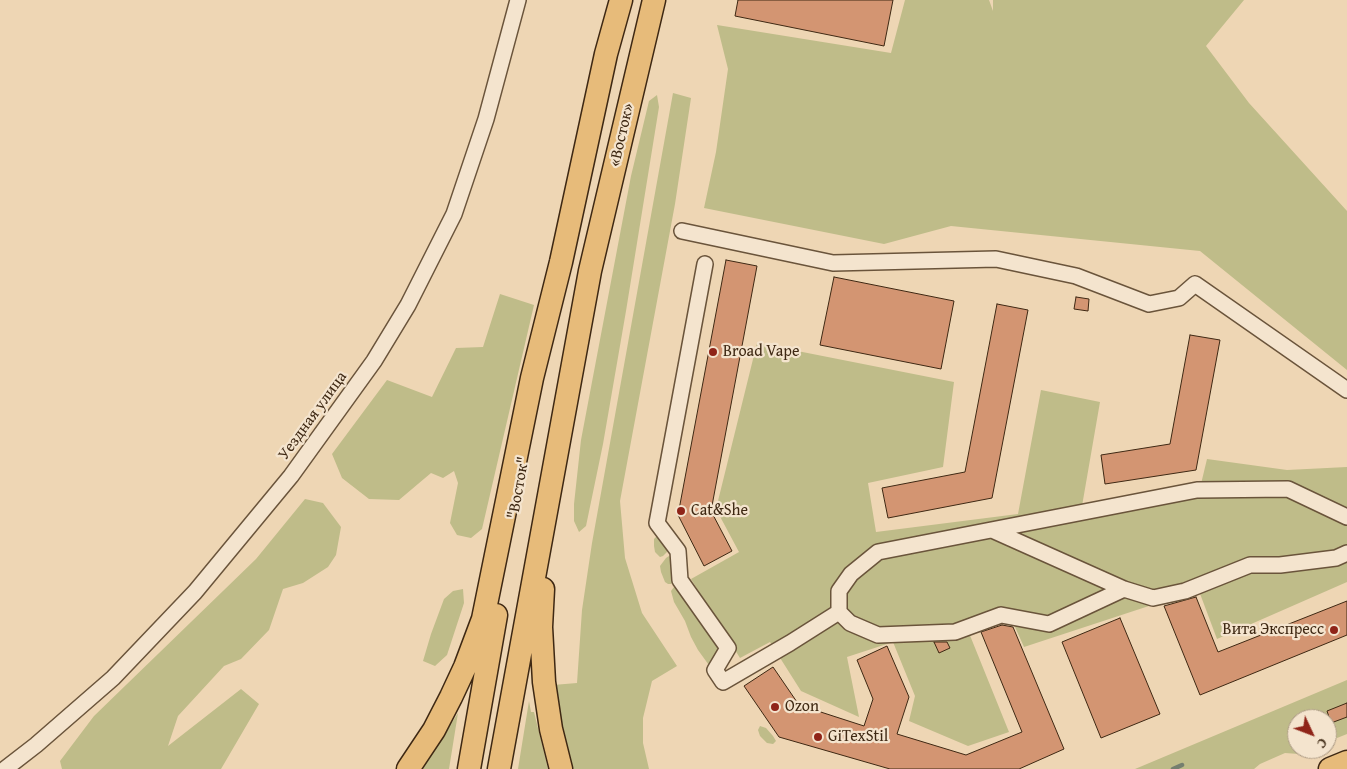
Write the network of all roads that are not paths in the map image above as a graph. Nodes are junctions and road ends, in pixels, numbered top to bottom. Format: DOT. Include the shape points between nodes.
graph roads {
  1 [pos="518,0"];
  2 [pos="620,0"];
  3 [pos="654,0"];
  4 [pos="682,231"];
  5 [pos="561,262"];
  6 [pos="705,264"];
  7 [pos="590,271"];
  8 [pos="1347,390"];
  9 [pos="1347,517"];
  10 [pos="992,530"];
  11 [pos="1347,553"];
  12 [pos="1124,589"];
  13 [pos="839,612"];
  14 [pos="1347,762"];
  15 [pos="5,769"];
  16 [pos="408,769"];
  17 [pos="469,769"];
  18 [pos="499,769"];
  19 [pos="560,769"];
  20 [pos="1330,769"];
  1 -- 15 [label="street, Уездная улица" via="486,119 454,214 408,305 374,361 291,476 195,592 112,678"];
  2 -- 5 [label="highway, «Восток»"];
  3 -- 7 [label="highway, «Восток»"];
  4 -- 8 [label="street" via="833,263 996,259 1076,276 1149,304 1179,298 1195,284"];
  5 -- 16 [label="highway" via="532,378 483,619 451,697"];
  5 -- 17 [label="highway, \"Восток\""];
  6 -- 13 [label="street" via="657,523 678,551 680,580 728,648 715,670 723,682"];
  7 -- 18 [label="highway"];
  7 -- 19 [label="highway" via="573,402 542,591 544,682"];
  9 -- 10 [label="street" via="1288,489 1197,490"];
  10 -- 12 [label="street"];
  10 -- 13 [label="street" via="878,552 851,574 839,591"];
  11 -- 12 [label="street" via="1336,558 1280,565 1250,565 1185,591 1153,598"];
  12 -- 13 [label="street" via="1049,624 1001,615 955,632 878,635 850,624"];
  14 -- 20 [label="highway"];
}
